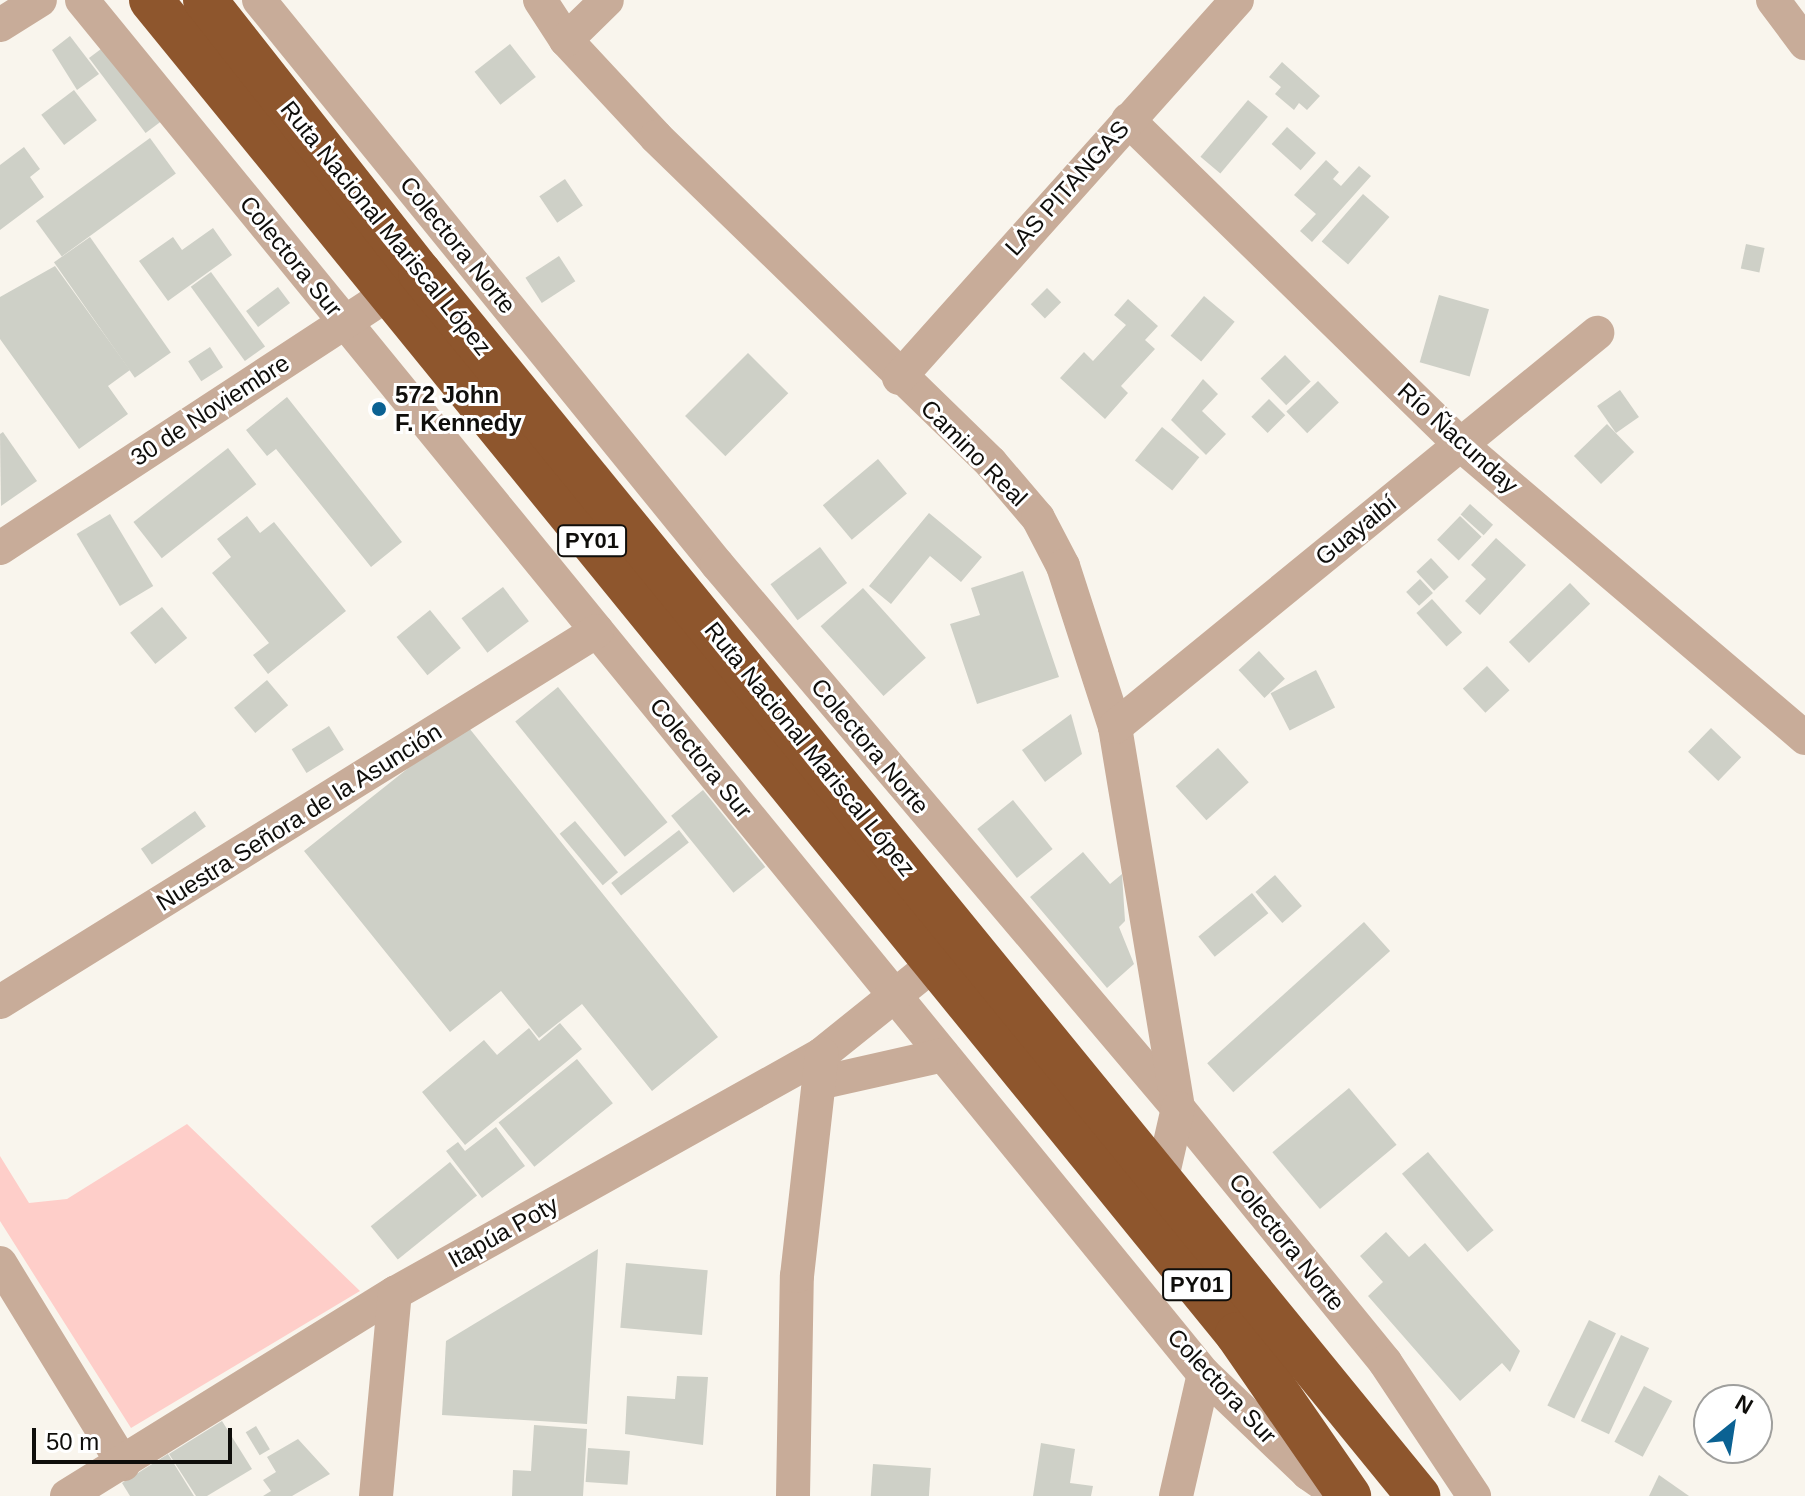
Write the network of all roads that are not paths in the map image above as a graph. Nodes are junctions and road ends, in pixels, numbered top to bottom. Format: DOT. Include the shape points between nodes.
graph roads {
  1 [pos="40,0"];
  2 [pos="82,0"];
  3 [pos="151,0"];
  4 [pos="205,0"];
  5 [pos="259,0"];
  6 [pos="540,0"];
  7 [pos="607,0"];
  8 [pos="1237,0"];
  9 [pos="1773,0"];
  10 [pos="0,25"];
  11 [pos="566,40"];
  12 [pos="1805,43"];
  13 [pos="1128,120"];
  14 [pos="405,283"];
  15 [pos="345,321"];
  16 [pos="1597,333"];
  17 [pos="899,378"];
  18 [pos="1461,445"];
  19 [pos="0,548"];
  20 [pos="597,631"];
  21 [pos="1115,727"];
  22 [pos="1805,738"];
  23 [pos="935,963"];
  24 [pos="896,997"];
  25 [pos="0,1002"];
  26 [pos="943,1055"];
  27 [pos="820,1068"];
  28 [pos="1178,1108"];
  29 [pos="1087,1149"];
  30 [pos="1162,1178"];
  31 [pos="1047,1180"];
  32 [pos="0,1263"];
  33 [pos="395,1293"];
  34 [pos="1204,1374"];
  35 [pos="123,1464"];
  36 [pos="67,1496"];
  37 [pos="376,1496"];
  38 [pos="793,1496"];
  39 [pos="1176,1496"];
  40 [pos="1341,1496"];
  41 [pos="1349,1496"];
  42 [pos="1418,1496"];
  43 [pos="1474,1496"];
  1 -- 10 [label="street"];
  2 -- 15 [label="street, Colectora Sur"];
  3 -- 14 [label="highway, Ruta Nacional Mariscal López / PY01"];
  4 -- 14 [label="highway, Ruta Nacional Mariscal López / PY01"];
  5 -- 28 [label="street, Colectora Norte" via="717,564"];
  6 -- 11 [label="street, Camino Real"];
  7 -- 11 [label="street"];
  8 -- 13 [label="street, LAS PITANGAS"];
  9 -- 12 [label="street"];
  11 -- 17 [label="street, Camino Real"];
  13 -- 17 [label="street, LAS PITANGAS"];
  13 -- 18 [label="street, Río Ñacunday"];
  14 -- 15 [label="street, 30 de Noviembre"];
  14 -- 23 [label="highway, Ruta Nacional Mariscal López / PY01"];
  14 -- 30 [label="highway, Ruta Nacional Mariscal López / PY01"];
  15 -- 19 [label="street, 30 de Noviembre"];
  15 -- 20 [label="street, Colectora Sur"];
  16 -- 18 [label="street, Guayaibí"];
  17 -- 21 [label="street, Camino Real" via="991,463 1038,518 1063,566"];
  18 -- 21 [label="street, Guayaibí"];
  18 -- 22 [label="street, Río Ñacunday"];
  20 -- 24 [label="street, Colectora Sur"];
  20 -- 25 [label="street, Nuestra Señora de la Asunción"];
  21 -- 28 [label="street, Camino Real"];
  23 -- 24 [label="street, Itapúa Poty"];
  23 -- 29 [label="highway, Ruta Nacional Mariscal López / PY01"];
  24 -- 26 [label="street, Colectora Sur"];
  24 -- 27 [label="street, Itapúa Poty"];
  26 -- 27 [label="street"];
  26 -- 31 [label="street, Colectora Sur"];
  27 -- 33 [label="street, Itapúa Poty"];
  27 -- 38 [label="street" via="797,1276"];
  28 -- 30 [label="street, Camino Real"];
  28 -- 43 [label="street, Colectora Norte" via="1385,1362"];
  29 -- 31 [label="street"];
  29 -- 41 [label="highway, Ruta Nacional Mariscal López / PY01" via="1278,1387"];
  30 -- 42 [label="highway, Ruta Nacional Mariscal López / PY01"];
  31 -- 34 [label="street, Colectora Sur"];
  32 -- 35 [label="street"];
  33 -- 35 [label="street, Itapúa Poty"];
  33 -- 37 [label="street"];
  34 -- 39 [label="street"];
  34 -- 40 [label="street, Colectora Sur" via="1297,1463"];
  35 -- 36 [label="street, Itapúa Poty"];
}
